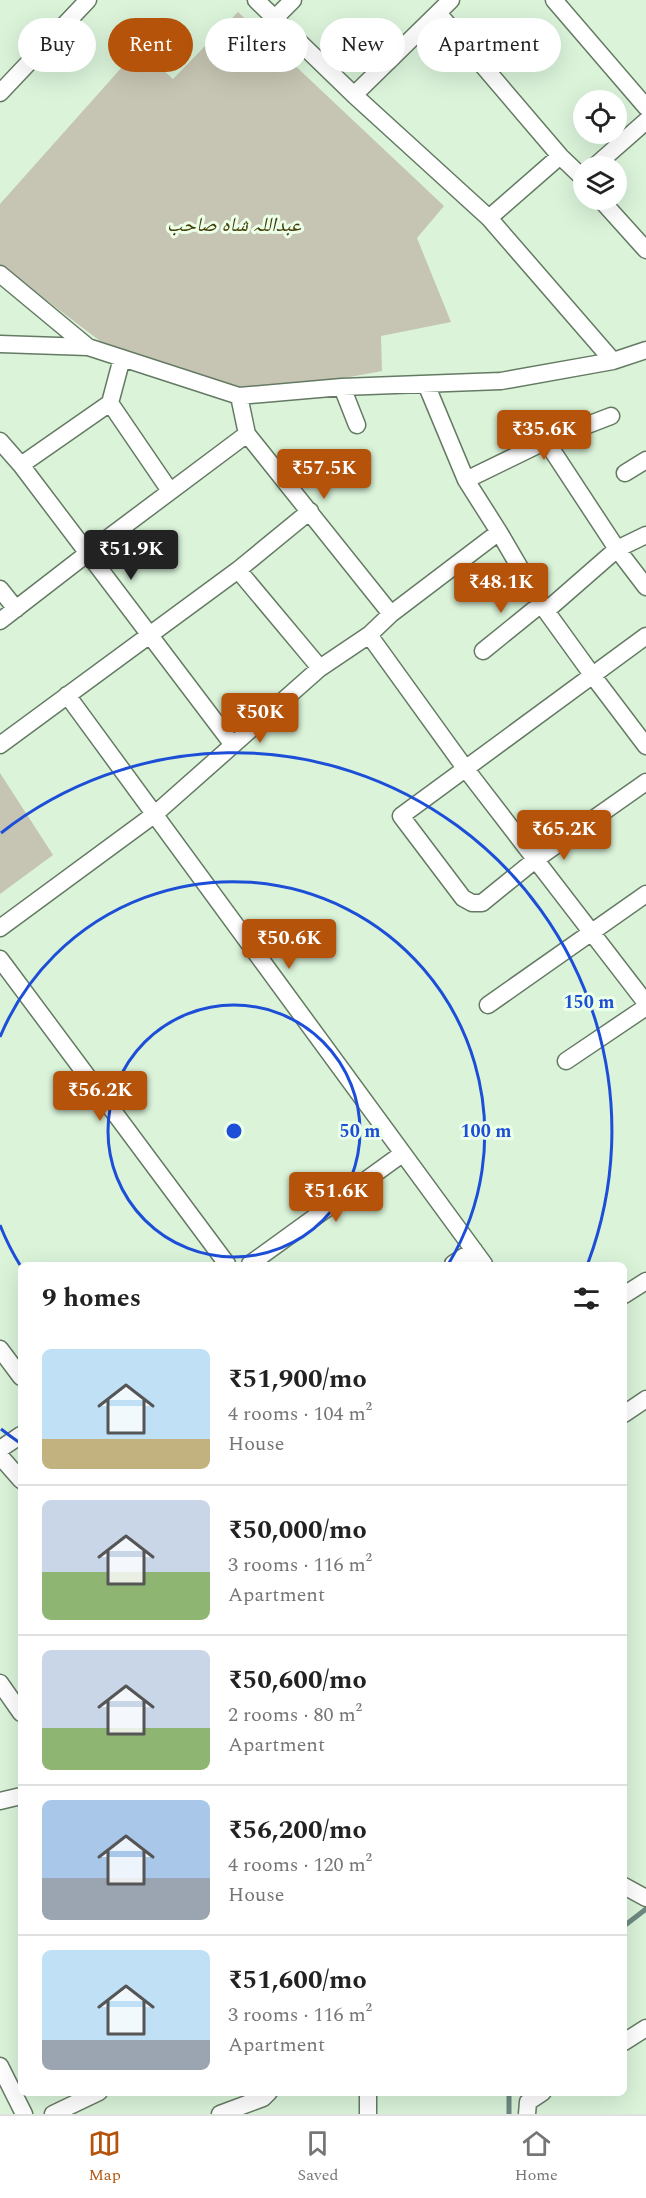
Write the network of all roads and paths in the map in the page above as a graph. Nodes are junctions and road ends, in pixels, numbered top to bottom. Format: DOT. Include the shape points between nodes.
graph roads {
  1 [pos="256,0"];
  2 [pos="292,0"];
  3 [pos="452,0"];
  4 [pos="554,0"];
  5 [pos="79,3"];
  6 [pos="438,13"];
  7 [pos="273,18"];
  8 [pos="275,18"];
  9 [pos="308,51"];
  10 [pos="0,93"];
  11 [pos="354,95"];
  12 [pos="646,107"];
  13 [pos="646,121"];
  14 [pos="560,156"];
  15 [pos="607,156"];
  16 [pos="573,166"];
  17 [pos="610,210"];
  18 [pos="489,218"];
  19 [pos="646,250"];
  20 [pos="0,274"];
  21 [pos="0,344"];
  22 [pos="88,347"];
  23 [pos="646,350"];
  24 [pos="122,358"];
  25 [pos="613,361"];
  26 [pos="426,384"];
  27 [pos="342,387"];
  28 [pos="239,396"];
  29 [pos="110,403"];
  30 [pos="612,416"];
  31 [pos="357,425"];
  32 [pos="247,434"];
  33 [pos="0,441"];
  34 [pos="546,441"];
  35 [pos="646,460"];
  36 [pos="21,465"];
  37 [pos="625,473"];
  38 [pos="466,480"];
  39 [pos="170,491"];
  40 [pos="310,511"];
  41 [pos="499,532"];
  42 [pos="646,535"];
  43 [pos="618,549"];
  44 [pos="88,553"];
  45 [pos="238,570"];
  46 [pos="646,587"];
  47 [pos="0,589"];
  48 [pos="543,607"];
  49 [pos="16,609"];
  50 [pos="391,614"];
  51 [pos="0,621"];
  52 [pos="369,634"];
  53 [pos="150,635"];
  54 [pos="646,636"];
  55 [pos="483,651"];
  56 [pos="320,668"];
  57 [pos="593,676"];
  58 [pos="67,695"];
  59 [pos="0,745"];
  60 [pos="233,745"];
  61 [pos="646,746"];
  62 [pos="465,768"];
  63 [pos="646,783"];
  64 [pos="155,814"];
  65 [pos="535,860"];
  66 [pos="646,894"];
  67 [pos="0,928"];
  68 [pos="591,932"];
  69 [pos="0,959"];
  70 [pos="488,1005"];
  71 [pos="646,1005"];
  72 [pos="566,1061"];
  73 [pos="402,1154"];
  74 [pos="474,1250"];
  75 [pos="226,1262"];
  76 [pos="253,1262"];
  77 [pos="456,1262"];
  78 [pos="483,1262"];
  79 [pos="646,1281"];
  80 [pos="627,1293"];
  81 [pos="0,1349"];
  82 [pos="18,1373"];
  83 [pos="646,1399"];
  84 [pos="627,1412"];
  85 [pos="18,1437"];
  86 [pos="0,1449"];
  87 [pos="0,1456"];
  88 [pos="18,1477"];
  89 [pos="0,1683"];
  90 [pos="18,1709"];
  91 [pos="18,1797"];
  92 [pos="0,1800"];
  93 [pos="627,1888"];
  94 [pos="646,1898"];
  95 [pos="646,2028"];
  96 [pos="627,2040"];
  97 [pos="0,2066"];
  98 [pos="91,2096"];
  99 [pos="265,2096"];
  100 [pos="368,2096"];
  101 [pos="537,2096"];
  102 [pos="24,2114"];
  103 [pos="53,2114"];
  104 [pos="220,2114"];
  105 [pos="368,2114"];
  106 [pos="527,2114"];
  1 -- 7 [label="street"];
  2 -- 8 [label="street"];
  3 -- 6 [label="street"];
  4 -- 12 [label="street"];
  5 -- 10 [label="street"];
  6 -- 11 [label="street"];
  6 -- 14 [label="street"];
  9 -- 11 [label="street"];
  11 -- 18 [label="street"];
  13 -- 15 [label="street"];
  14 -- 16 [label="street"];
  14 -- 18 [label="street"];
  17 -- 19 [label="street"];
  18 -- 25 [label="street"];
  20 -- 22 [label="street"];
  21 -- 22 [label="street"];
  22 -- 24 [label="street"];
  23 -- 25 [label="street"];
  24 -- 28 [label="street"];
  24 -- 29 [label="street"];
  25 -- 26 [label="street" via="501,381"];
  26 -- 27 [label="street"];
  26 -- 38 [label="street"];
  27 -- 28 [label="street"];
  27 -- 31 [label="street"];
  28 -- 32 [label="street"];
  29 -- 36 [label="street"];
  29 -- 39 [label="street"];
  30 -- 34 [label="street"];
  32 -- 39 [label="street"];
  32 -- 40 [label="street"];
  33 -- 36 [label="street"];
  34 -- 38 [label="street"];
  34 -- 43 [label="street"];
  35 -- 37 [label="street"];
  36 -- 44 [label="street"];
  38 -- 41 [label="street"];
  39 -- 44 [label="street"];
  40 -- 45 [label="street"];
  40 -- 50 [label="street"];
  41 -- 48 [label="street"];
  41 -- 50 [label="street"];
  42 -- 43 [label="street"];
  43 -- 46 [label="street"];
  43 -- 48 [label="street"];
  44 -- 49 [label="street"];
  44 -- 53 [label="street"];
  45 -- 53 [label="street"];
  45 -- 56 [label="street"];
  47 -- 49 [label="street"];
  48 -- 55 [label="street"];
  48 -- 57 [label="street"];
  49 -- 51 [label="street"];
  50 -- 52 [label="street"];
  52 -- 56 [label="street"];
  52 -- 62 [label="street"];
  53 -- 58 [label="street"];
  53 -- 60 [label="street"];
  54 -- 57 [label="street"];
  56 -- 60 [label="street"];
  57 -- 61 [label="street"];
  57 -- 62 [label="street"];
  58 -- 59 [label="street"];
  58 -- 64 [label="street"];
  60 -- 64 [label="street"];
  62 -- 65 [label="street"];
  62 -- 65 [label="street" via="401,816 442,871 463,898 482,903"];
  63 -- 65 [label="street"];
  64 -- 67 [label="street"];
  64 -- 73 [label="street"];
  65 -- 68 [label="street"];
  66 -- 68 [label="street"];
  68 -- 70 [label="street"];
  68 -- 71 [label="street"];
  69 -- 75 [label="street"];
  71 -- 72 [label="street"];
  73 -- 74 [label="street"];
  73 -- 76 [label="street"];
  74 -- 77 [label="street"];
  74 -- 78 [label="street"];
  79 -- 80 [label="street"];
  81 -- 82 [label="street"];
  83 -- 84 [label="street"];
  85 -- 86 [label="street"];
  87 -- 88 [label="street"];
  89 -- 90 [label="street"];
  91 -- 92 [label="street"];
  93 -- 94 [label="street"];
  95 -- 96 [label="street"];
  97 -- 102 [label="street"];
  98 -- 103 [label="street"];
  99 -- 104 [label="street"];
  100 -- 105 [label="street"];
  101 -- 106 [label="street" via="528,2102"];
}
